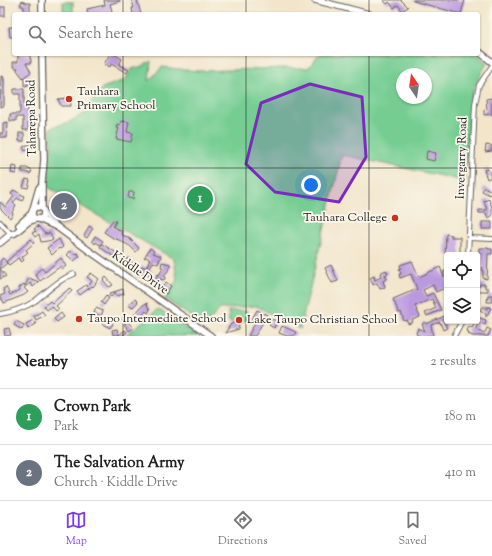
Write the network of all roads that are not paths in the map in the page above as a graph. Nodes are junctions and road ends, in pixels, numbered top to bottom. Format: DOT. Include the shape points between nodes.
graph roads {
  1 [pos="42,0"];
  2 [pos="315,0"];
  3 [pos="42,12"];
  4 [pos="361,12"];
  5 [pos="480,53"];
  6 [pos="42,56"];
  7 [pos="492,62"];
  8 [pos="492,66"];
  9 [pos="42,182"];
  10 [pos="33,211"];
  11 [pos="43,211"];
  12 [pos="37,219"];
  13 [pos="0,222"];
  14 [pos="57,227"];
  15 [pos="11,234"];
  16 [pos="469,238"];
  17 [pos="492,239"];
  18 [pos="0,243"];
  19 [pos="468,252"];
  20 [pos="74,274"];
  21 [pos="0,314"];
  22 [pos="461,324"];
  23 [pos="211,336"];
  24 [pos="455,336"];
  1 -- 3 [label="street"];
  2 -- 4 [label="street"];
  5 -- 7 [label="street"];
  6 -- 9 [label="street, Taharepa Road"];
  8 -- 16 [label="street, Invergarry Road" via="480,85 475,104"];
  9 -- 10 [label="street, Taharepa Road"];
  9 -- 11 [label="street, Taharepa Road"];
  10 -- 11 [label="street" via="36,207"];
  10 -- 12 [label="street"];
  10 -- 15 [label="street" via="12,230"];
  11 -- 12 [label="street" via="43,217"];
  11 -- 14 [label="street, Kiddle Drive"];
  12 -- 14 [label="street, Kiddle Drive"];
  12 -- 15 [label="street"];
  13 -- 15 [label="street"];
  14 -- 23 [label="street, Kiddle Drive"];
  15 -- 18 [label="street"];
  16 -- 17 [label="street"];
  16 -- 19 [label="street, Invergarry Road"];
  20 -- 21 [label="street" via="65,277 25,307"];
  22 -- 24 [label="street"];
}
